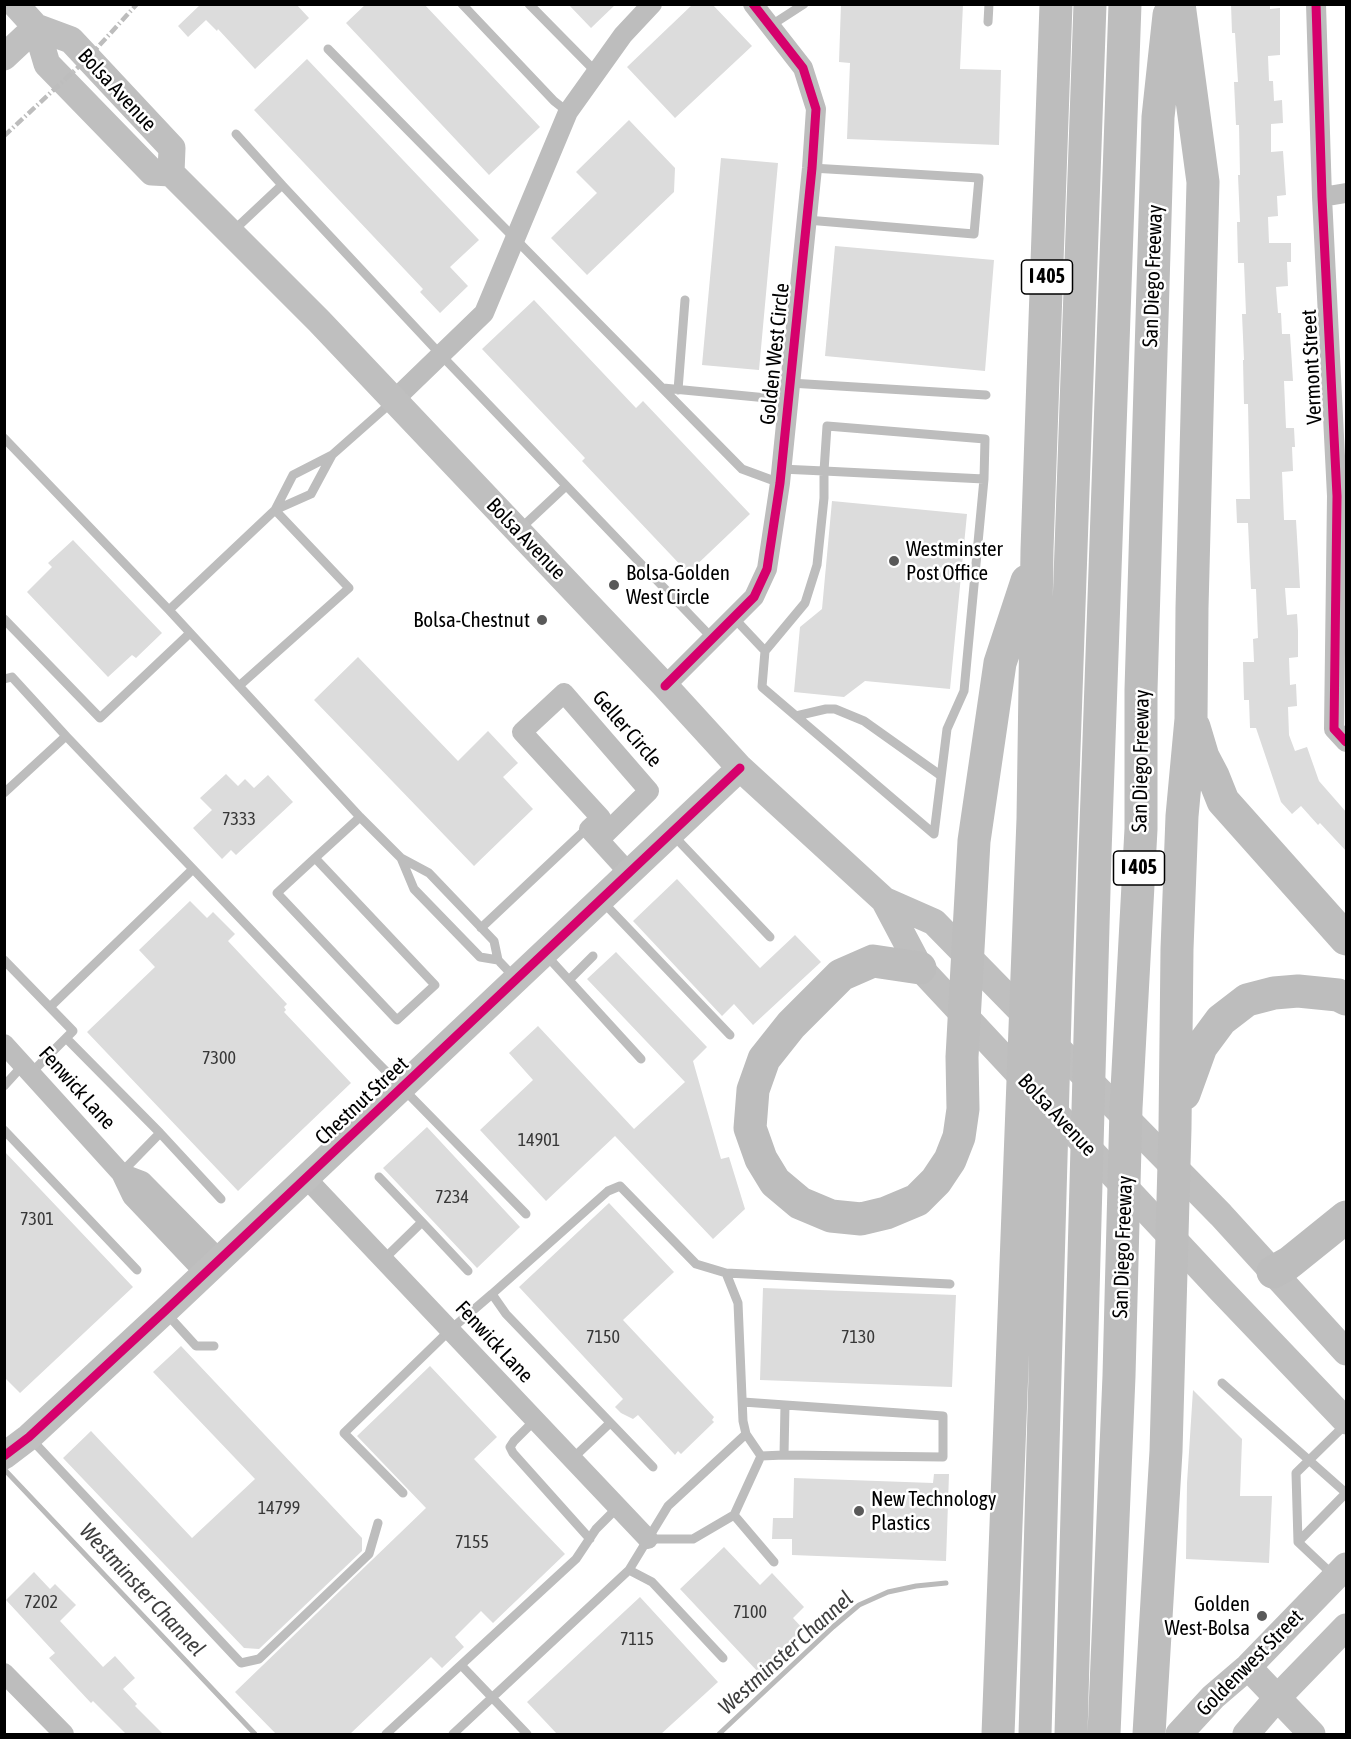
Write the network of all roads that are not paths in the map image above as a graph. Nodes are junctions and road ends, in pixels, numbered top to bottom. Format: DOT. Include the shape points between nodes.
graph roads {
  1 [pos="15,4"];
  2 [pos="462,4"];
  3 [pos="529,4"];
  4 [pos="652,4"];
  5 [pos="753,4"];
  6 [pos="804,4"];
  7 [pos="988,4"];
  8 [pos="1056,4"];
  9 [pos="1090,4"];
  10 [pos="1125,4"];
  11 [pos="1170,4"];
  12 [pos="1179,4"];
  13 [pos="1316,4"];
  14 [pos="988,22"];
  15 [pos="770,26"];
  16 [pos="36,27"];
  17 [pos="328,49"];
  18 [pos="4,57"];
  19 [pos="596,72"];
  20 [pos="568,112"];
  21 [pos="236,134"];
  22 [pos="812,168"];
  23 [pos="282,185"];
  24 [pos="1347,193"];
  25 [pos="1322,197"];
  26 [pos="807,220"];
  27 [pos="231,233"];
  28 [pos="515,238"];
  29 [pos="685,300"];
  30 [pos="441,354"];
  31 [pos="663,388"];
  32 [pos="678,390"];
  33 [pos="789,391"];
  34 [pos="986,395"];
  35 [pos="394,400"];
  36 [pos="4,438"];
  37 [pos="332,455"];
  38 [pos="824,471"];
  39 [pos="780,476"];
  40 [pos="984,479"];
  41 [pos="566,486"];
  42 [pos="1341,508"];
  43 [pos="275,510"];
  44 [pos="518,531"];
  45 [pos="1037,550"];
  46 [pos="169,610"];
  47 [pos="735,618"];
  48 [pos="4,619"];
  49 [pos="190,633"];
  50 [pos="713,639"];
  51 [pos="765,651"];
  52 [pos="4,679"];
  53 [pos="1068,680"];
  54 [pos="239,686"];
  55 [pos="665,686"];
  56 [pos="796,716"];
  57 [pos="1191,719"];
  58 [pos="66,736"];
  59 [pos="1340,736"];
  60 [pos="740,768"];
  61 [pos="940,775"];
  62 [pos="4,793"];
  63 [pos="360,817"];
  64 [pos="1033,819"];
  65 [pos="671,833"];
  66 [pos="594,835"];
  67 [pos="315,858"];
  68 [pos="401,858"];
  69 [pos="193,869"];
  70 [pos="629,873"];
  71 [pos="600,900"];
  72 [pos="884,900"];
  73 [pos="481,928"];
  74 [pos="770,937"];
  75 [pos="1347,939"];
  76 [pos="544,953"];
  77 [pos="593,956"];
  78 [pos="4,960"];
  79 [pos="920,968"];
  80 [pos="507,970"];
  81 [pos="569,980"];
  82 [pos="1347,999"];
  83 [pos="50,1007"];
  84 [pos="730,1035"];
  85 [pos="66,1038"];
  86 [pos="4,1044"];
  87 [pos="641,1059"];
  88 [pos="28,1068"];
  89 [pos="4,1086"];
  90 [pos="402,1088"];
  91 [pos="1175,1128"];
  92 [pos="4,1130"];
  93 [pos="160,1132"];
  94 [pos="121,1173"];
  95 [pos="379,1177"];
  96 [pos="306,1178"];
  97 [pos="221,1199"];
  98 [pos="526,1214"];
  99 [pos="1347,1217"];
  100 [pos="422,1222"];
  101 [pos="383,1260"];
  102 [pos="212,1266"];
  103 [pos="137,1270"];
  104 [pos="468,1271"];
  105 [pos="1273,1272"];
  106 [pos="726,1273"];
  107 [pos="950,1284"];
  108 [pos="492,1294"];
  109 [pos="165,1311"];
  110 [pos="450,1330"];
  111 [pos="214,1346"];
  112 [pos="1347,1352"];
  113 [pos="1222,1383"];
  114 [pos="743,1402"];
  115 [pos="784,1405"];
  116 [pos="535,1420"];
  117 [pos="1347,1422"];
  118 [pos="610,1423"];
  119 [pos="746,1434"];
  120 [pos="12,1447"];
  121 [pos="784,1455"];
  122 [pos="761,1456"];
  123 [pos="572,1459"];
  124 [pos="1309,1461"];
  125 [pos="653,1467"];
  126 [pos="403,1493"];
  127 [pos="618,1507"];
  128 [pos="1077,1507"];
  129 [pos="734,1515"];
  130 [pos="378,1522"];
  131 [pos="590,1539"];
  132 [pos="648,1539"];
  133 [pos="1298,1542"];
  134 [pos="774,1562"];
  135 [pos="629,1570"];
  136 [pos="1341,1572"];
  137 [pos="1347,1627"];
  138 [pos="723,1658"];
  139 [pos="461,1665"];
  140 [pos="1248,1666"];
  141 [pos="4,1673"];
  142 [pos="1278,1697"];
  143 [pos="492,1698"];
  144 [pos="1181,1732"];
  145 [pos="1104,1733"];
  146 [pos="64,1734"];
  147 [pos="386,1734"];
  148 [pos="453,1734"];
  149 [pos="526,1734"];
  150 [pos="998,1734"];
  151 [pos="1035,1734"];
  152 [pos="1071,1734"];
  153 [pos="1149,1734"];
  154 [pos="1246,1734"];
  155 [pos="1312,1734"];
  1 -- 16 [label="main road, Bolsa Avenue"];
  2 -- 20 [label="lane"];
  3 -- 19 [label="lane"];
  4 -- 19 [label="street"];
  5 -- 15 [label="street, Golden West Circle"];
  6 -- 15 [label="lane"];
  7 -- 14 [label="lane"];
  8 -- 45 [label="highway, I 405"];
  9 -- 53 [label="highway"];
  10 -- 128 [label="highway"];
  11 -- 145 [label="highway, San Diego Freeway / I 405" via="1158,117 1141,690 1141,829 1126,1108"];
  12 -- 57 [label="highway" via="1203,182"];
  13 -- 25 [label="street, Vermont Street"];
  15 -- 22 [label="street, Golden West Circle" via="803,68 816,109"];
  16 -- 18 [label="main road"];
  16 -- 27 [label="main road, Bolsa Avenue" via="47,64 152,172 171,173"];
  17 -- 28 [label="lane"];
  19 -- 20 [label="street"];
  20 -- 28 [label="street"];
  21 -- 23 [label="lane"];
  22 -- 26 [label="street, Golden West Circle"];
  22 -- 26 [label="lane" via="979,178 974,234"];
  23 -- 27 [label="lane"];
  23 -- 30 [label="lane"];
  24 -- 25 [label="street"];
  25 -- 42 [label="street, Vermont Street"];
  26 -- 33 [label="street, Golden West Circle"];
  27 -- 35 [label="main road, Bolsa Avenue"];
  28 -- 30 [label="street" via="484,313"];
  28 -- 31 [label="lane"];
  29 -- 32 [label="lane"];
  30 -- 35 [label="street"];
  30 -- 41 [label="lane"];
  31 -- 32 [label="lane"];
  31 -- 39 [label="lane" via="742,469"];
  32 -- 33 [label="lane"];
  33 -- 34 [label="lane"];
  33 -- 39 [label="street, Golden West Circle"];
  35 -- 37 [label="lane"];
  35 -- 44 [label="main road, Bolsa Avenue"];
  36 -- 46 [label="lane"];
  37 -- 43 [label="lane" via="293,475"];
  37 -- 43 [label="lane" via="311,494"];
  38 -- 39 [label="lane"];
  38 -- 40 [label="lane"];
  38 -- 40 [label="lane" via="827,426 985,439"];
  38 -- 51 [label="lane" via="817,565 805,603"];
  39 -- 47 [label="street, Golden West Circle" via="767,569 754,597"];
  40 -- 61 [label="lane" via="964,691 947,729"];
  41 -- 44 [label="lane"];
  41 -- 50 [label="lane"];
  42 -- 59 [label="street, Vermont Street"];
  43 -- 46 [label="lane"];
  43 -- 54 [label="lane" via="349,588"];
  44 -- 55 [label="main road, Bolsa Avenue"];
  45 -- 64 [label="highway, I 405"];
  45 -- 79 [label="highway" via="1000,663 974,841 959,1137 936,1182 917,1200 886,1214 861,1219 831,1216 800,1203 775,1182 761,1159 750,1128 753,1090 764,1059 791,1025 842,975 873,961"];
  46 -- 49 [label="lane"];
  47 -- 50 [label="street, Golden West Circle"];
  47 -- 51 [label="lane"];
  48 -- 49 [label="lane" via="100,718"];
  49 -- 54 [label="lane"];
  50 -- 55 [label="street, Golden West Circle"];
  51 -- 56 [label="lane" via="762,687"];
  52 -- 58 [label="lane" via="12,678"];
  53 -- 64 [label="highway" via="1052,766"];
  53 -- 151 [label="highway"];
  54 -- 63 [label="lane"];
  55 -- 60 [label="main road, Bolsa Avenue"];
  56 -- 61 [label="lane" via="835,709 864,721"];
  56 -- 61 [label="lane" via="934,834"];
  57 -- 75 [label="highway" via="1223,801"];
  57 -- 91 [label="highway" via="1176,950"];
  58 -- 62 [label="lane"];
  58 -- 69 [label="lane"];
  60 -- 65 [label="main road, Chestnut Street"];
  60 -- 72 [label="main road, Bolsa Avenue"];
  63 -- 67 [label="lane"];
  63 -- 68 [label="lane"];
  64 -- 150 [label="highway, I 405"];
  65 -- 70 [label="main road, Chestnut Street"];
  65 -- 74 [label="lane"];
  66 -- 66 [label="street, Geller Circle" via="601,818 522,732 564,693 649,791"];
  66 -- 70 [label="street"];
  66 -- 73 [label="lane" via="583,832"];
  67 -- 67 [label="lane" via="277,893 397,1020 435,985"];
  68 -- 73 [label="lane" via="429,873"];
  68 -- 80 [label="lane" via="414,889 480,957"];
  69 -- 83 [label="lane"];
  69 -- 90 [label="lane"];
  70 -- 71 [label="main road, Chestnut Street"];
  71 -- 76 [label="main road, Chestnut Street"];
  71 -- 84 [label="lane"];
  72 -- 79 [label="main road, Bolsa Avenue"];
  72 -- 105 [label="main road, Bolsa Avenue" via="934,921"];
  73 -- 80 [label="lane" via="494,941"];
  76 -- 80 [label="main road, Chestnut Street"];
  76 -- 81 [label="lane"];
  77 -- 81 [label="lane"];
  78 -- 83 [label="lane"];
  79 -- 117 [label="main road, Bolsa Avenue"];
  80 -- 90 [label="main road, Chestnut Street"];
  81 -- 87 [label="lane"];
  82 -- 91 [label="highway" via="1298,991 1247,1000 1235,1008 1201,1047"];
  83 -- 85 [label="lane" via="73,1031"];
  85 -- 88 [label="lane"];
  85 -- 93 [label="lane"];
  86 -- 88 [label="street, Fenwick Lane"];
  88 -- 89 [label="lane"];
  88 -- 94 [label="street, Fenwick Lane"];
  90 -- 96 [label="main road, Chestnut Street"];
  90 -- 98 [label="lane"];
  91 -- 153 [label="highway" via="1166,1451"];
  92 -- 103 [label="lane"];
  93 -- 94 [label="lane"];
  93 -- 97 [label="lane"];
  94 -- 102 [label="street, Fenwick Lane" via="142,1181"];
  95 -- 100 [label="lane"];
  96 -- 101 [label="street, Fenwick Lane"];
  96 -- 102 [label="main road, Chestnut Street"];
  99 -- 105 [label="highway"];
  100 -- 101 [label="lane"];
  100 -- 104 [label="lane"];
  101 -- 110 [label="street, Fenwick Lane"];
  102 -- 109 [label="main road, Chestnut Street"];
  105 -- 112 [label="main road, Bolsa Avenue"];
  106 -- 107 [label="lane"];
  106 -- 108 [label="lane" via="696,1263 620,1186 608,1191"];
  106 -- 114 [label="lane" via="738,1303"];
  108 -- 110 [label="lane"];
  108 -- 118 [label="lane" via="506,1314"];
  109 -- 111 [label="lane" via="196,1346"];
  109 -- 120 [label="main road, Chestnut Street"];
  110 -- 116 [label="street, Fenwick Lane"];
  110 -- 126 [label="lane" via="344,1433"];
  113 -- 124 [label="lane"];
  114 -- 115 [label="lane"];
  114 -- 119 [label="lane"];
  115 -- 121 [label="lane"];
  115 -- 121 [label="lane" via="943,1416 943,1457"];
  116 -- 123 [label="street, Fenwick Lane"];
  116 -- 131 [label="lane" via="510,1447"];
  117 -- 124 [label="lane"];
  118 -- 123 [label="lane"];
  118 -- 125 [label="lane"];
  119 -- 122 [label="lane"];
  119 -- 132 [label="lane" via="668,1506"];
  120 -- 130 [label="lane" via="241,1663 259,1659 369,1554"];
  121 -- 122 [label="lane"];
  122 -- 129 [label="lane"];
  123 -- 127 [label="street, Fenwick Lane"];
  124 -- 133 [label="lane" via="1296,1473"];
  124 -- 133 [label="lane" via="1346,1493"];
  127 -- 131 [label="lane"];
  127 -- 132 [label="street, Fenwick Lane"];
  128 -- 145 [label="highway"];
  128 -- 152 [label="highway"];
  129 -- 132 [label="lane" via="693,1539"];
  129 -- 134 [label="lane"];
  131 -- 139 [label="lane" via="576,1559"];
  132 -- 135 [label="lane"];
  133 -- 136 [label="lane"];
  135 -- 138 [label="lane" via="652,1582"];
  135 -- 143 [label="lane"];
  136 -- 140 [label="main road, Goldenwest Street"];
  137 -- 142 [label="main road, Goldenwest Street"];
  139 -- 143 [label="lane"];
  139 -- 147 [label="lane"];
  140 -- 142 [label="main road"];
  140 -- 144 [label="main road, Goldenwest Street"];
  141 -- 146 [label="street"];
  142 -- 154 [label="main road, Goldenwest Street"];
  142 -- 155 [label="main road"];
  143 -- 148 [label="lane"];
  143 -- 149 [label="lane"];
}
